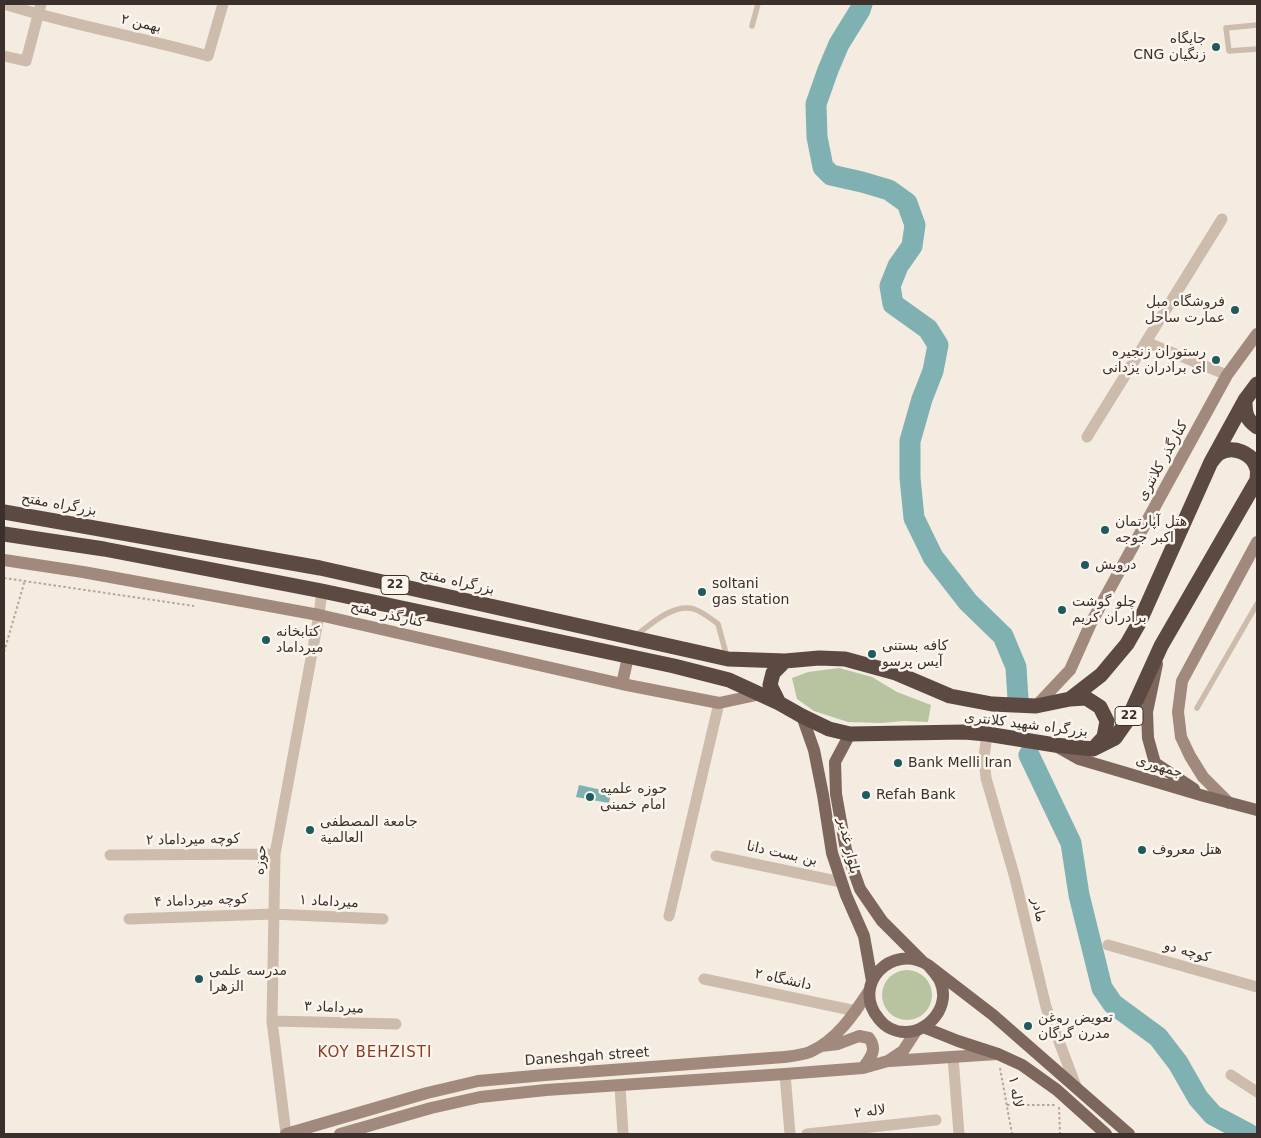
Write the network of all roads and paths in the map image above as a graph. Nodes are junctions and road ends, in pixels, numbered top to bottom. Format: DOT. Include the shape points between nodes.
graph roads {
  1 [pos="4,4"];
  2 [pos="223,4"];
  3 [pos="758,4"];
  4 [pos="40,9"];
  5 [pos="1257,25"];
  6 [pos="752,26"];
  7 [pos="1257,49"];
  8 [pos="4,56"];
  9 [pos="1222,219"];
  10 [pos="1257,334"];
  11 [pos="1146,342"];
  12 [pos="1227,375"];
  13 [pos="1257,384"];
  14 [pos="1245,400"];
  15 [pos="1257,427"];
  16 [pos="1087,437"];
  17 [pos="1211,462"];
  18 [pos="1257,480"];
  19 [pos="4,512"];
  20 [pos="4,534"];
  21 [pos="1257,542"];
  22 [pos="4,560"];
  23 [pos="4,578"];
  24 [pos="24,580"];
  25 [pos="322,592"];
  26 [pos="1257,604"];
  27 [pos="200,607"];
  28 [pos="319,615"];
  29 [pos="633,638"];
  30 [pos="1161,646"];
  31 [pos="4,652"];
  32 [pos="628,657"];
  33 [pos="728,660"];
  34 [pos="785,661"];
  35 [pos="622,684"];
  36 [pos="761,694"];
  37 [pos="1070,699"];
  38 [pos="719,703"];
  39 [pos="779,703"];
  40 [pos="1036,706"];
  41 [pos="1197,708"];
  42 [pos="802,716"];
  43 [pos="850,734"];
  44 [pos="987,734"];
  45 [pos="1055,745"];
  46 [pos="1093,749"];
  47 [pos="1204,796"];
  48 [pos="1229,803"];
  49 [pos="1257,810"];
  50 [pos="275,854"];
  51 [pos="110,855"];
  52 [pos="716,856"];
  53 [pos="841,882"];
  54 [pos="274,914"];
  55 [pos="669,916"];
  56 [pos="129,918"];
  57 [pos="383,919"];
  58 [pos="1108,945"];
  59 [pos="926,964"];
  60 [pos="704,979"];
  61 [pos="871,986"];
  62 [pos="1257,987"];
  63 [pos="856,1011"];
  64 [pos="272,1021"];
  65 [pos="396,1024"];
  66 [pos="919,1029"];
  67 [pos="821,1046"];
  68 [pos="998,1054"];
  69 [pos="952,1057"];
  70 [pos="888,1061"];
  71 [pos="863,1068"];
  72 [pos="785,1074"];
  73 [pos="1231,1075"];
  74 [pos="620,1086"];
  75 [pos="1077,1090"];
  76 [pos="1257,1092"];
  77 [pos="1007,1105"];
  78 [pos="936,1120"];
  79 [pos="286,1134"];
  80 [pos="340,1134"];
  81 [pos="623,1134"];
  82 [pos="790,1134"];
  83 [pos="807,1134"];
  84 [pos="959,1134"];
  85 [pos="1012,1134"];
  86 [pos="1060,1134"];
  87 [pos="1106,1134"];
  88 [pos="1129,1134"];
  1 -- 4 [label="street, بهمن ۲"];
  2 -- 4 [label="street, بهمن ۲" via="208,56"];
  3 -- 6 [label="lane"];
  4 -- 8 [label="street" via="26,62"];
  5 -- 7 [label="lane" via="1226,28 1229,51"];
  9 -- 11 [label="street"];
  10 -- 12 [label="main road, کنارگذر کلانتری"];
  11 -- 12 [label="street"];
  11 -- 16 [label="street"];
  12 -- 40 [label="main road, کنارگذر کلانتری" via="1091,623 1070,670"];
  13 -- 14 [label="highway, 22"];
  14 -- 15 [label="highway" via="1245,412"];
  14 -- 17 [label="highway, 22"];
  17 -- 18 [label="highway" via="1219,453 1230,450 1242,452 1252,459 1257,469"];
  17 -- 37 [label="highway, 22" via="1127,644 1101,675"];
  18 -- 30 [label="highway, بزرگراه شهید کلانتری / 22"];
  19 -- 29 [label="highway, بزرگراه مفتح / 22" via="320,568"];
  20 -- 25 [label="highway, 22" via="104,549"];
  21 -- 48 [label="main road" via="1182,681 1178,712 1181,737 1190,756 1203,777"];
  22 -- 28 [label="main road, کنارگذر مفتح"];
  23 -- 24 [label="path"];
  24 -- 27 [label="path"];
  24 -- 31 [label="path"];
  25 -- 28 [label="street, حوزه"];
  25 -- 32 [label="highway, 22"];
  26 -- 41 [label="lane"];
  28 -- 35 [label="main road, کنارگذر مفتح"];
  28 -- 50 [label="street, حوزه"];
  29 -- 33 [label="highway, بزرگراه مفتح / 22"];
  29 -- 33 [label="lane" via="662,616 683,608 695,610 718,624"];
  30 -- 46 [label="highway, بزرگراه شهید کلانتری / 22" via="1116,738"];
  30 -- 47 [label="main road" via="1147,712 1148,738 1155,763"];
  32 -- 35 [label="main road"];
  32 -- 36 [label="highway, 22" via="729,680"];
  33 -- 34 [label="highway, بزرگراه مفتح / 22"];
  34 -- 39 [label="highway" via="773,673 770,685"];
  34 -- 40 [label="highway, 22" via="845,659 896,673 950,696 992,704"];
  35 -- 38 [label="main road, کنارگذر مفتح"];
  36 -- 38 [label="main road, کنارگذر مفتح"];
  36 -- 39 [label="highway, 22"];
  37 -- 40 [label="highway, 22"];
  37 -- 46 [label="highway" via="1086,698 1100,706 1107,721 1104,737"];
  38 -- 55 [label="street"];
  39 -- 42 [label="highway, 22"];
  42 -- 43 [label="highway, 22" via="829,729"];
  42 -- 53 [label="main road, بلوار غدیر" via="814,750 832,853"];
  43 -- 44 [label="highway, بزرگراه شهید کلانتری / 22"];
  43 -- 59 [label="main road, بلوار غدیر" via="835,762 836,794 846,850 860,889 882,921"];
  44 -- 45 [label="highway, بزرگراه شهید کلانتری / 22"];
  44 -- 75 [label="street, مادر" via="986,778 1015,878 1046,1007"];
  45 -- 46 [label="highway, بزرگراه شهید کلانتری / 22"];
  45 -- 47 [label="main road, جمهوری" via="1079,759"];
  47 -- 48 [label="main road, جمهوری"];
  48 -- 49 [label="main road, جمهوری"];
  50 -- 51 [label="street, کوچه میرداماد ۲"];
  50 -- 54 [label="street, حوزه"];
  52 -- 53 [label="street, بن بست دانا"];
  53 -- 61 [label="main road, بلوار غدیر" via="864,936"];
  54 -- 56 [label="street, کوچه میرداماد ۴"];
  54 -- 57 [label="street, ۱ میرداماد"];
  54 -- 64 [label="street, حوزه"];
  58 -- 62 [label="street, کوچه دو"];
  59 -- 61 [label="main road" via="912,959 888,963 879,970"];
  59 -- 66 [label="main road" via="940,980 943,992 936,1016"];
  59 -- 75 [label="main road, بلوار غدیر" via="993,1015"];
  60 -- 63 [label="street, دانشگاه ۲"];
  61 -- 63 [label="main road, Daneshgah street"];
  61 -- 66 [label="main road" via="870,1003 882,1023 892,1030 904,1032"];
  63 -- 67 [label="main road, Daneshgah street"];
  64 -- 65 [label="street, ۳ میرداماد"];
  64 -- 79 [label="street, حوزه"];
  66 -- 68 [label="main road"];
  66 -- 70 [label="main road" via="903,1051"];
  67 -- 71 [label="main road" via="859,1036 869,1038 873,1051"];
  67 -- 79 [label="main road, Daneshgah street" via="808,1053 784,1057 478,1081"];
  68 -- 69 [label="main road"];
  68 -- 77 [label="path, ۱ لاله"];
  68 -- 87 [label="main road" via="1022,1065 1057,1090"];
  69 -- 70 [label="main road"];
  69 -- 84 [label="street"];
  70 -- 71 [label="main road"];
  71 -- 72 [label="main road"];
  72 -- 74 [label="main road"];
  72 -- 82 [label="street"];
  73 -- 76 [label="street"];
  74 -- 80 [label="main road" via="480,1097"];
  74 -- 81 [label="street"];
  75 -- 88 [label="main road, بلوار غدیر"];
  77 -- 85 [label="path, ۱ لاله"];
  77 -- 86 [label="path" via="1058,1105"];
  78 -- 83 [label="street, ۲ لاله"];
}
